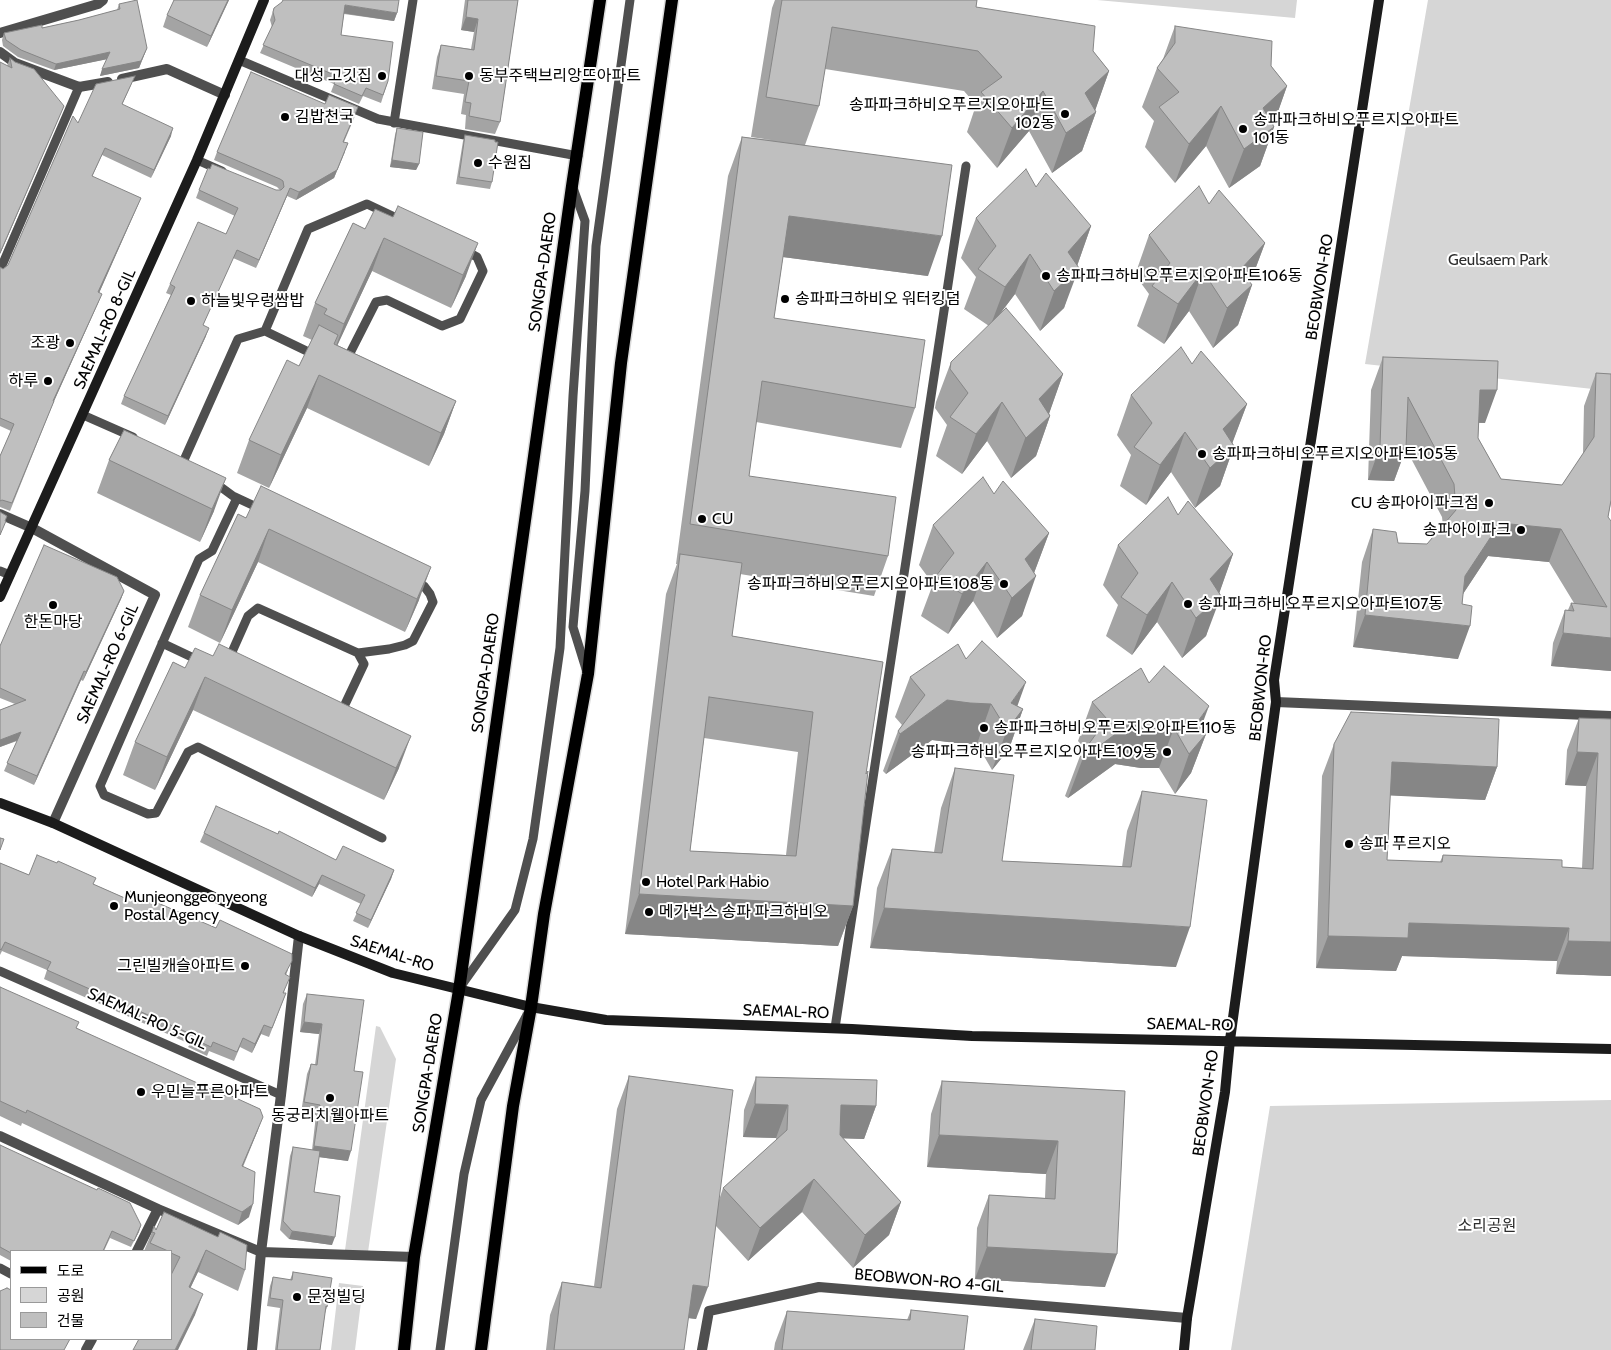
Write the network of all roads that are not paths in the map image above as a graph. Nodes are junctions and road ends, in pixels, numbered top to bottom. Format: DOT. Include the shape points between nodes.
graph roads {
  1 [pos="103,0"];
  2 [pos="264,0"];
  3 [pos="413,0"];
  4 [pos="600,0"];
  5 [pos="630,0"];
  6 [pos="672,0"];
  7 [pos="1379,0"];
  8 [pos="0,33"];
  9 [pos="0,52"];
  10 [pos="239,60"];
  11 [pos="79,88"];
  12 [pos="225,95"];
  13 [pos="394,123"];
  14 [pos="578,156"];
  15 [pos="197,160"];
  16 [pos="966,166"];
  17 [pos="232,175"];
  18 [pos="572,186"];
  19 [pos="409,224"];
  20 [pos="452,244"];
  21 [pos="0,270"];
  22 [pos="264,331"];
  23 [pos="83,415"];
  24 [pos="142,441"];
  25 [pos="184,460"];
  26 [pos="205,475"];
  27 [pos="237,498"];
  28 [pos="0,514"];
  29 [pos="272,515"];
  30 [pos="32,528"];
  31 [pos="5,573"];
  32 [pos="406,578"];
  33 [pos="0,597"];
  34 [pos="162,643"];
  35 [pos="358,653"];
  36 [pos="206,664"];
  37 [pos="223,673"];
  38 [pos="588,674"];
  39 [pos="1276,702"];
  40 [pos="1611,716"];
  41 [pos="336,726"];
  42 [pos="0,802"];
  43 [pos="53,823"];
  44 [pos="382,838"];
  45 [pos="299,936"];
  46 [pos="0,971"];
  47 [pos="459,990"];
  48 [pos="531,1007"];
  49 [pos="835,1028"];
  50 [pos="1230,1040"];
  51 [pos="1611,1049"];
  52 [pos="281,1095"];
  53 [pos="0,1136"];
  54 [pos="158,1209"];
  55 [pos="138,1250"];
  56 [pos="262,1252"];
  57 [pos="414,1257"];
  58 [pos="1187,1318"];
  59 [pos="252,1350"];
  60 [pos="404,1350"];
  61 [pos="440,1350"];
  62 [pos="481,1350"];
  63 [pos="702,1350"];
  64 [pos="1184,1350"];
  1 -- 8 [label="street"];
  2 -- 10 [label="street, SAEMAL-RO 8-GIL"];
  3 -- 13 [label="lane"];
  4 -- 14 [label="main road, SONGPA-DAERO"];
  5 -- 38 [label="lane" via="596,246 585,491 573,627"];
  6 -- 38 [label="main road" via="620,363"];
  7 -- 39 [label="street, BEOBWON-RO" via="1274,680"];
  9 -- 11 [label="street" via="15,63"];
  10 -- 12 [label="street, SAEMAL-RO 8-GIL"];
  10 -- 13 [label="lane"];
  11 -- 12 [label="street" via="167,70"];
  11 -- 21 [label="lane"];
  12 -- 15 [label="street, SAEMAL-RO 8-GIL"];
  13 -- 14 [label="lane"];
  14 -- 18 [label="main road, SONGPA-DAERO"];
  15 -- 17 [label="lane"];
  15 -- 23 [label="street, SAEMAL-RO 8-GIL"];
  16 -- 49 [label="lane"];
  18 -- 47 [label="main road, SONGPA-DAERO"];
  18 -- 47 [label="lane" via="584,220 560,648 534,840 515,910"];
  19 -- 22 [label="lane" via="367,204 308,228"];
  20 -- 22 [label="lane" via="477,257 483,271 460,320 442,326 387,300 376,302 347,359 330,363"];
  22 -- 25 [label="lane" via="238,339"];
  23 -- 24 [label="lane"];
  23 -- 30 [label="street, SAEMAL-RO 8-GIL"];
  26 -- 27 [label="lane"];
  27 -- 29 [label="lane"];
  27 -- 34 [label="lane" via="212,551 198,559"];
  28 -- 30 [label="street, SAEMAL-RO 6-GIL"];
  30 -- 31 [label="street, SAEMAL-RO 8-GIL"];
  30 -- 43 [label="street, SAEMAL-RO 6-GIL" via="155,595"];
  31 -- 33 [label="street, SAEMAL-RO 8-GIL"];
  32 -- 35 [label="lane" via="424,586 433,602 413,641 389,649"];
  34 -- 36 [label="lane"];
  34 -- 44 [label="lane" via="100,786 104,795 148,814 156,813 188,752 198,747"];
  35 -- 37 [label="lane" via="258,608 248,616"];
  35 -- 41 [label="lane" via="364,664"];
  38 -- 48 [label="main road" via="544,914"];
  39 -- 40 [label="street"];
  39 -- 50 [label="street, BEOBWON-RO"];
  42 -- 43 [label="street, SAEMAL-RO"];
  43 -- 45 [label="street, SAEMAL-RO"];
  45 -- 47 [label="street, SAEMAL-RO" via="393,973"];
  45 -- 52 [label="street"];
  46 -- 52 [label="lane, SAEMAL-RO 5-GIL"];
  47 -- 48 [label="street, SAEMAL-RO"];
  47 -- 57 [label="main road, SONGPA-DAERO"];
  48 -- 49 [label="street, SAEMAL-RO" via="606,1020"];
  48 -- 61 [label="lane" via="481,1100 464,1174"];
  48 -- 62 [label="main road" via="513,1106"];
  49 -- 50 [label="street, SAEMAL-RO" via="972,1036"];
  50 -- 51 [label="street, SAEMAL-RO"];
  50 -- 58 [label="street, BEOBWON-RO" via="1225,1092"];
  52 -- 56 [label="street"];
  53 -- 54 [label="street"];
  54 -- 55 [label="street"];
  54 -- 56 [label="street"];
  56 -- 57 [label="street"];
  56 -- 59 [label="street"];
  57 -- 60 [label="main road, SONGPA-DAERO"];
  58 -- 63 [label="street, BEOBWON-RO 4-GIL" via="819,1287 709,1312"];
  58 -- 64 [label="street, BEOBWON-RO"];
}
